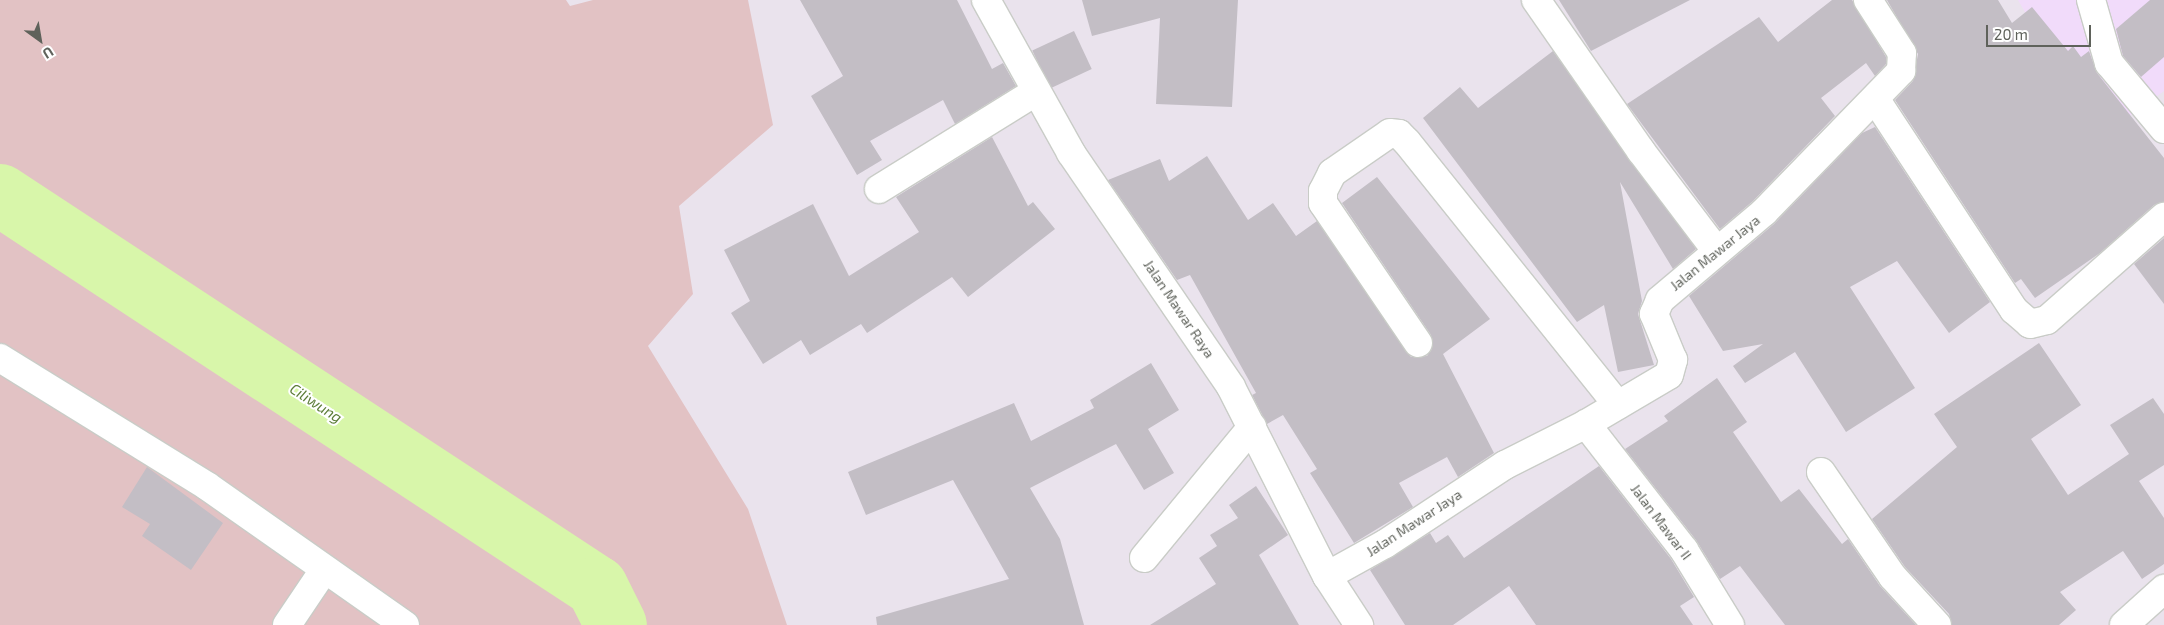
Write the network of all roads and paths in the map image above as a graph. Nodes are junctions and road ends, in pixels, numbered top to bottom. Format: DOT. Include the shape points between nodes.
graph roads {
  1 [pos="986,0"];
  2 [pos="1536,0"];
  3 [pos="1868,0"];
  4 [pos="2091,0"];
  5 [pos="1034,93"];
  6 [pos="1876,100"];
  7 [pos="2164,129"];
  8 [pos="879,189"];
  9 [pos="2164,217"];
  10 [pos="1716,250"];
  11 [pos="1418,343"];
  12 [pos="0,358"];
  13 [pos="1618,405"];
  14 [pos="1586,424"];
  15 [pos="1252,427"];
  16 [pos="1821,472"];
  17 [pos="1144,558"];
  18 [pos="324,570"];
  19 [pos="1327,576"];
  20 [pos="2164,589"];
  21 [pos="288,625"];
  22 [pos="405,625"];
  23 [pos="1359,625"];
  24 [pos="1730,625"];
  25 [pos="1937,625"];
  26 [pos="2124,625"];
  1 -- 5 [label="street, Jalan Mawar Raya"];
  2 -- 10 [label="street" via="1641,151"];
  3 -- 6 [label="street, Jalan Mawar Jaya" via="1904,62"];
  4 -- 7 [label="street" via="2108,62 2120,81"];
  5 -- 8 [label="street"];
  5 -- 15 [label="street, Jalan Mawar Raya" via="1221,371"];
  6 -- 9 [label="street" via="2014,310 2030,324 2047,320"];
  6 -- 10 [label="street, Jalan Mawar Jaya" via="1764,212"];
  10 -- 13 [label="street, Jalan Mawar Jaya" via="1673,286 1654,314 1674,368"];
  11 -- 13 [label="street" via="1324,203 1323,191 1332,174 1390,133 1399,134 1407,142"];
  12 -- 18 [label="street" via="206,486"];
  13 -- 14 [label="street, Jalan Mawar Jaya"];
  14 -- 19 [label="street, Jalan Mawar Jaya" via="1505,465 1385,544"];
  14 -- 24 [label="street, Jalan Mawar II" via="1684,550"];
  15 -- 17 [label="street"];
  15 -- 19 [label="street, Jalan Mawar Raya"];
  16 -- 25 [label="street" via="1892,577"];
  18 -- 21 [label="street"];
  18 -- 22 [label="street"];
  19 -- 23 [label="street, Jalan Mawar Raya"];
  20 -- 26 [label="street"];
}
